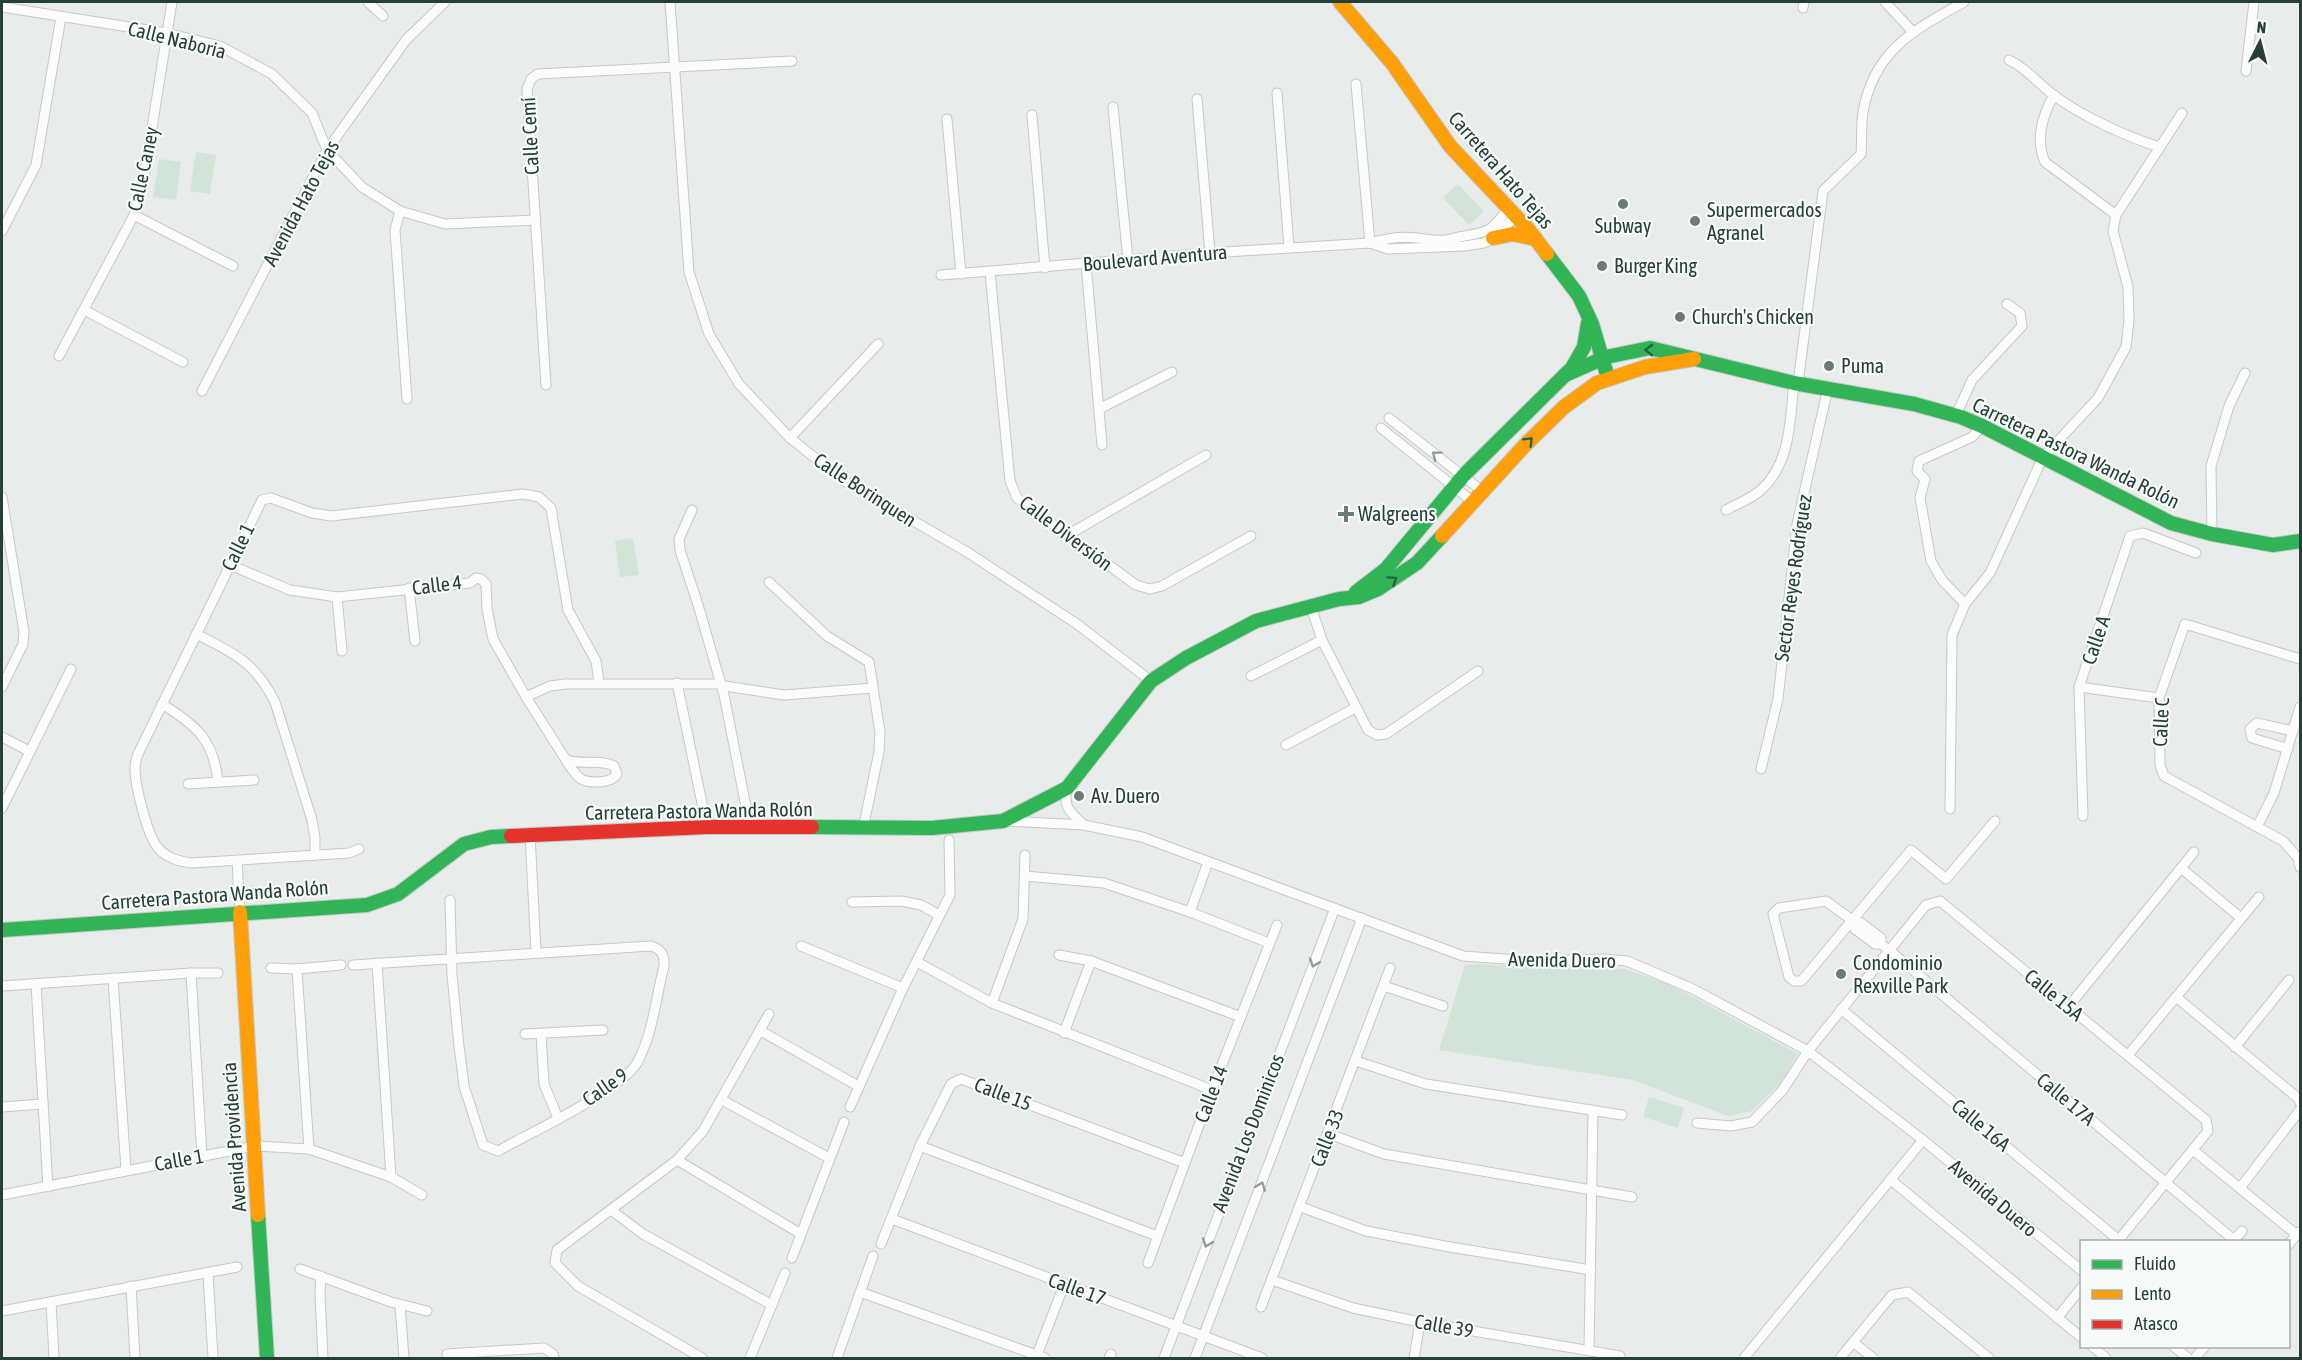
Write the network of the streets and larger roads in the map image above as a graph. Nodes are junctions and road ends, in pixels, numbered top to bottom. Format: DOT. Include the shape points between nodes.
graph roads {
  1 [pos="172,2"];
  2 [pos="368,2"];
  3 [pos="445,2"];
  4 [pos="670,2"];
  5 [pos="1340,2"];
  6 [pos="1885,2"];
  7 [pos="1964,2"];
  8 [pos="2254,2"];
  9 [pos="2,7"];
  10 [pos="383,16"];
  11 [pos="62,17"];
  12 [pos="1912,31"];
  13 [pos="167,33"];
  14 [pos="2009,60"];
  15 [pos="792,61"];
  16 [pos="675,68"];
  17 [pos="2247,71"];
  18 [pos="1356,84"];
  19 [pos="1276,93"];
  20 [pos="2054,95"];
  21 [pos="1197,99"];
  22 [pos="1113,106"];
  23 [pos="2182,113"];
  24 [pos="1032,115"];
  25 [pos="947,119"];
  26 [pos="2160,147"];
  27 [pos="327,150"];
  28 [pos="400,211"];
  29 [pos="1512,212"];
  30 [pos="134,215"];
  31 [pos="2116,215"];
  32 [pos="536,219"];
  33 [pos="2,231"];
  34 [pos="1493,238"];
  35 [pos="1536,239"];
  36 [pos="1462,240"];
  37 [pos="1370,243"];
  38 [pos="1289,247"];
  39 [pos="1210,253"];
  40 [pos="1128,260"];
  41 [pos="1086,264"];
  42 [pos="233,266"];
  43 [pos="1045,268"];
  44 [pos="990,272"];
  45 [pos="961,274"];
  46 [pos="941,275"];
  47 [pos="2007,304"];
  48 [pos="84,310"];
  49 [pos="1588,315"];
  50 [pos="878,344"];
  51 [pos="59,356"];
  52 [pos="1603,357"];
  53 [pos="1694,359"];
  54 [pos="183,362"];
  55 [pos="1172,372"];
  56 [pos="2245,373"];
  57 [pos="1565,375"];
  58 [pos="1608,378"];
  59 [pos="1796,383"];
  60 [pos="546,385"];
  61 [pos="1828,388"];
  62 [pos="202,391"];
  63 [pos="406,399"];
  64 [pos="1099,409"];
  65 [pos="1956,415"];
  66 [pos="1389,418"];
  67 [pos="1982,426"];
  68 [pos="1381,428"];
  69 [pos="790,438"];
  70 [pos="1102,445"];
  71 [pos="1206,455"];
  72 [pos="2043,457"];
  73 [pos="1464,476"];
  74 [pos="1454,487"];
  75 [pos="1482,491"];
  76 [pos="2,497"];
  77 [pos="1473,502"];
  78 [pos="692,510"];
  79 [pos="1726,510"];
  80 [pos="2212,534"];
  81 [pos="1066,536"];
  82 [pos="1251,536"];
  83 [pos="2301,541"];
  84 [pos="2196,553"];
  85 [pos="230,565"];
  86 [pos="769,582"];
  87 [pos="409,588"];
  88 [pos="337,597"];
  89 [pos="1339,599"];
  90 [pos="1965,604"];
  91 [pos="1311,607"];
  92 [pos="196,634"];
  93 [pos="1322,640"];
  94 [pos="415,641"];
  95 [pos="342,651"];
  96 [pos="2301,659"];
  97 [pos="71,669"];
  98 [pos="1478,671"];
  99 [pos="1251,676"];
  100 [pos="1151,681"];
  101 [pos="599,682"];
  102 [pos="677,683"];
  103 [pos="2,687"];
  104 [pos="2079,687"];
  105 [pos="873,688"];
  106 [pos="526,697"];
  107 [pos="2159,698"];
  108 [pos="162,704"];
  109 [pos="2301,707"];
  110 [pos="1355,708"];
  111 [pos="2293,731"];
  112 [pos="2,737"];
  113 [pos="1286,745"];
  114 [pos="2288,749"];
  115 [pos="29,751"];
  116 [pos="566,759"];
  117 [pos="1761,769"];
  118 [pos="254,780"];
  119 [pos="218,782"];
  120 [pos="188,784"];
  121 [pos="1067,788"];
  122 [pos="2,808"];
  123 [pos="1950,809"];
  124 [pos="2083,816"];
  125 [pos="1003,821"];
  126 [pos="1995,821"];
  127 [pos="1084,825"];
  128 [pos="707,827"];
  129 [pos="750,827"];
  130 [pos="2257,827"];
  131 [pos="863,830"];
  132 [pos="530,834"];
  133 [pos="949,840"];
  134 [pos="359,849"];
  135 [pos="949,852"];
  136 [pos="961,852"];
  137 [pos="2194,852"];
  138 [pos="315,855"];
  139 [pos="1024,855"];
  140 [pos="237,861"];
  141 [pos="1209,861"];
  142 [pos="2301,867"];
  143 [pos="2181,868"];
  144 [pos="1025,876"];
  145 [pos="2259,897"];
  146 [pos="450,900"];
  147 [pos="852,902"];
  148 [pos="1335,908"];
  149 [pos="240,912"];
  150 [pos="1190,912"];
  151 [pos="939,915"];
  152 [pos="1362,918"];
  153 [pos="2241,918"];
  154 [pos="1853,921"];
  155 [pos="1277,925"];
  156 [pos="2,930"];
  157 [pos="1269,943"];
  158 [pos="801,946"];
  159 [pos="1889,950"];
  160 [pos="536,952"];
  161 [pos="1059,955"];
  162 [pos="452,959"];
  163 [pos="1091,961"];
  164 [pos="917,962"];
  165 [pos="377,963"];
  166 [pos="341,965"];
  167 [pos="353,965"];
  168 [pos="271,968"];
  169 [pos="1390,968"];
  170 [pos="297,969"];
  171 [pos="191,973"];
  172 [pos="218,973"];
  173 [pos="113,978"];
  174 [pos="2289,980"];
  175 [pos="36,984"];
  176 [pos="2,986"];
  177 [pos="1384,987"];
  178 [pos="903,988"];
  179 [pos="2176,997"];
  180 [pos="992,1003"];
  181 [pos="1443,1006"];
  182 [pos="2069,1006"];
  183 [pos="1841,1009"];
  184 [pos="769,1014"];
  185 [pos="1241,1017"];
  186 [pos="603,1030"];
  187 [pos="761,1031"];
  188 [pos="1064,1033"];
  189 [pos="525,1034"];
  190 [pos="541,1034"];
  191 [pos="2235,1047"];
  192 [pos="1808,1051"];
  193 [pos="2128,1055"];
  194 [pos="1356,1061"];
  195 [pos="858,1086"];
  196 [pos="1212,1090"];
  197 [pos="722,1100"];
  198 [pos="2301,1103"];
  199 [pos="43,1104"];
  200 [pos="2,1107"];
  201 [pos="850,1107"];
  202 [pos="2301,1110"];
  203 [pos="1593,1111"];
  204 [pos="1622,1116"];
  205 [pos="558,1118"];
  206 [pos="844,1122"];
  207 [pos="1697,1123"];
  208 [pos="1329,1134"];
  209 [pos="1923,1140"];
  210 [pos="255,1146"];
  211 [pos="920,1146"];
  212 [pos="309,1149"];
  213 [pos="2193,1150"];
  214 [pos="202,1156"];
  215 [pos="830,1158"];
  216 [pos="677,1160"];
  217 [pos="1185,1163"];
  218 [pos="126,1170"];
  219 [pos="391,1177"];
  220 [pos="1891,1180"];
  221 [pos="2165,1183"];
  222 [pos="48,1187"];
  223 [pos="2240,1188"];
  224 [pos="1592,1191"];
  225 [pos="422,1195"];
  226 [pos="2,1196"];
  227 [pos="1632,1197"];
  228 [pos="1301,1207"];
  229 [pos="611,1210"];
  230 [pos="892,1219"];
  231 [pos="2242,1231"];
  232 [pos="2299,1233"];
  233 [pos="801,1234"];
  234 [pos="1157,1236"];
  235 [pos="2118,1240"];
  236 [pos="2120,1240"];
  237 [pos="881,1244"];
  238 [pos="873,1256"];
  239 [pos="792,1258"];
  240 [pos="1148,1263"];
  241 [pos="237,1267"];
  242 [pos="300,1269"];
  243 [pos="2080,1269"];
  244 [pos="1591,1270"];
  245 [pos="208,1273"];
  246 [pos="784,1273"];
  247 [pos="321,1276"];
  248 [pos="1272,1280"];
  249 [pos="1064,1285"];
  250 [pos="131,1286"];
  251 [pos="2080,1289"];
  252 [pos="860,1292"];
  253 [pos="51,1302"];
  254 [pos="400,1305"];
  255 [pos="772,1305"];
  256 [pos="1261,1307"];
  257 [pos="2,1311"];
  258 [pos="427,1311"];
  259 [pos="2057,1318"];
  260 [pos="1420,1322"];
  261 [pos="1176,1326"];
  262 [pos="1204,1336"];
  263 [pos="2080,1336"];
  264 [pos="1853,1342"];
  265 [pos="2093,1348"];
  266 [pos="2174,1348"];
  267 [pos="1590,1350"];
  268 [pos="447,1354"];
  269 [pos="479,1355"];
  270 [pos="1620,1356"];
  271 [pos="1041,1357"];
  272 [pos="54,1359"];
  273 [pos="135,1359"];
  274 [pos="213,1359"];
  275 [pos="267,1359"];
  276 [pos="323,1359"];
  277 [pos="404,1359"];
  278 [pos="554,1359"];
  279 [pos="702,1359"];
  280 [pos="750,1359"];
  281 [pos="837,1359"];
  282 [pos="1164,1359"];
  283 [pos="1195,1359"];
  284 [pos="1262,1359"];
  285 [pos="1414,1359"];
  286 [pos="1744,1359"];
  287 [pos="1840,1359"];
  288 [pos="1873,1359"];
  289 [pos="1989,1359"];
  290 [pos="2106,1359"];
  291 [pos="2188,1359"];
  1 -- 13 [label="street, Calle Caney"];
  2 -- 10 [label="street"];
  3 -- 27 [label="street, Avenida Hato Tejas" via="406,40"];
  4 -- 16 [label="street, Calle Borinquen"];
  5 -- 29 [label="street, Carretera Hato Tejas" via="1392,63 1450,146"];
  6 -- 12 [label="street"];
  7 -- 12 [label="street"];
  8 -- 17 [label="street"];
  9 -- 11 [label="street, Calle Naboria"];
  11 -- 13 [label="street, Calle Naboria"];
  11 -- 33 [label="street" via="36,165"];
  12 -- 59 [label="street" via="1873,77 1863,113 1861,154 1823,191"];
  13 -- 27 [label="street, Calle Naboria" via="220,46 272,74 312,113"];
  13 -- 30 [label="street, Calle Caney" via="144,178"];
  14 -- 20 [label="street"];
  15 -- 16 [label="street, Calle Cemí"];
  16 -- 32 [label="street, Calle Cemí" via="538,74 531,79 527,89"];
  16 -- 69 [label="street, Calle Borinquen" via="689,272 698,303 709,334 739,384"];
  18 -- 37 [label="street"];
  19 -- 38 [label="street"];
  20 -- 26 [label="street" via="2083,114"];
  20 -- 31 [label="street" via="2039,138 2045,162"];
  21 -- 39 [label="street"];
  22 -- 40 [label="street"];
  23 -- 26 [label="street"];
  24 -- 43 [label="street"];
  25 -- 45 [label="street"];
  26 -- 31 [label="street"];
  27 -- 28 [label="street, Calle Naboria" via="362,187"];
  27 -- 62 [label="street, Avenida Hato Tejas"];
  28 -- 32 [label="street, Calle Naboria" via="445,224"];
  28 -- 63 [label="street" via="395,230"];
  29 -- 34 [label="street, Boulevard Aventura"];
  29 -- 35 [label="street, Carretera Hato Tejas"];
  29 -- 36 [label="street, Boulevard Aventura" via="1480,235"];
  30 -- 42 [label="street"];
  30 -- 48 [label="street, Calle Caney"];
  31 -- 72 [label="street" via="2113,231 2128,288 2126,347 2098,398"];
  32 -- 60 [label="street, Calle Cemí"];
  34 -- 35 [label="street" via="1513,234"];
  34 -- 36 [label="street, Boulevard Aventura" via="1484,243"];
  35 -- 49 [label="street, Carretera Hato Tejas" via="1579,296"];
  36 -- 37 [label="street, Boulevard Aventura" via="1384,239"];
  36 -- 37 [label="street, Boulevard Aventura" via="1398,250"];
  37 -- 38 [label="street, Boulevard Aventura"];
  38 -- 39 [label="street, Boulevard Aventura"];
  39 -- 40 [label="street, Boulevard Aventura"];
  40 -- 41 [label="street, Boulevard Aventura"];
  41 -- 43 [label="street, Boulevard Aventura"];
  41 -- 64 [label="street"];
  43 -- 44 [label="street, Boulevard Aventura"];
  44 -- 45 [label="street, Boulevard Aventura"];
  44 -- 81 [label="street, Calle Diversión" via="1012,490"];
  45 -- 46 [label="street, Boulevard Aventura"];
  47 -- 65 [label="street" via="2020,313 2022,326 1972,380"];
  48 -- 51 [label="street, Calle Caney"];
  48 -- 54 [label="street"];
  49 -- 52 [label="street, Carretera Hato Tejas"];
  49 -- 57 [label="street" via="1588,339 1582,356"];
  50 -- 69 [label="street"];
  53 -- 52 [label="street, Carretera Pastora Wanda Rolón, one-way" via="1650,348"];
  52 -- 57 [label="street, Carretera Pastora Wanda Rolón"];
  52 -- 58 [label="street, Carretera Hato Tejas"];
  53 -- 58 [label="street, Carretera Pastora Wanda Rolón"];
  53 -- 59 [label="street, Carretera Pastora Wanda Rolón"];
  55 -- 64 [label="street"];
  56 -- 80 [label="street" via="2229,406 2211,466"];
  57 -- 73 [label="street, Carretera Pastora Wanda Rolón"];
  75 -- 58 [label="street, Carretera Pastora Wanda Rolón, one-way" via="1564,407"];
  59 -- 61 [label="street, Carretera Pastora Wanda Rolón"];
  59 -- 79 [label="street" via="1778,471 1761,490"];
  61 -- 65 [label="street, Carretera Pastora Wanda Rolón"];
  61 -- 117 [label="street, Sector Reyes Rodríguez" via="1797,524 1778,699"];
  64 -- 70 [label="street"];
  65 -- 67 [label="street, Carretera Pastora Wanda Rolón"];
  73 -- 66 [label="street, one-way"];
  67 -- 72 [label="street, Carretera Pastora Wanda Rolón"];
  67 -- 90 [label="street" via="1972,437 1919,461 1917,471 1925,479 1920,498 1931,561 1942,580"];
  68 -- 74 [label="street"];
  69 -- 100 [label="street, Calle Borinquen" via="843,480 967,552 1077,624"];
  71 -- 81 [label="street"];
  72 -- 80 [label="street, Carretera Pastora Wanda Rolón" via="2171,523"];
  72 -- 90 [label="street" via="1990,573"];
  73 -- 74 [label="street, Carretera Pastora Wanda Rolón"];
  73 -- 75 [label="street"];
  74 -- 77 [label="street"];
  74 -- 89 [label="street, Carretera Pastora Wanda Rolón" via="1391,563 1368,585"];
  75 -- 77 [label="street, Carretera Pastora Wanda Rolón"];
  76 -- 103 [label="street" via="24,632 23,644"];
  89 -- 77 [label="street, Carretera Pastora Wanda Rolón, one-way" via="1359,597 1378,589 1417,563"];
  78 -- 129 [label="street" via="679,539 680,550 724,695"];
  80 -- 83 [label="street, Carretera Pastora Wanda Rolón" via="2273,545"];
  81 -- 82 [label="street, Calle Diversión" via="1136,585 1150,590"];
  84 -- 104 [label="street, Calle A" via="2142,533 2130,536"];
  85 -- 88 [label="street, Calle 4" via="300,593"];
  85 -- 92 [label="street, Calle 1"];
  85 -- 101 [label="street, Calle 1" via="260,502 268,498 331,516 532,494 551,508 568,610 596,661"];
  86 -- 105 [label="street" via="826,636 868,660"];
  87 -- 88 [label="street, Calle 4"];
  87 -- 94 [label="street"];
  87 -- 106 [label="street, Calle 4" via="483,580 493,639"];
  88 -- 95 [label="street"];
  89 -- 91 [label="street, Carretera Pastora Wanda Rolón"];
  90 -- 123 [label="street" via="1953,635"];
  91 -- 93 [label="street"];
  91 -- 100 [label="street, Carretera Pastora Wanda Rolón" via="1256,621"];
  92 -- 108 [label="street, Calle 1"];
  92 -- 138 [label="street" via="248,663 268,688 312,820"];
  93 -- 99 [label="street"];
  93 -- 110 [label="street"];
  96 -- 107 [label="street, Calle C" via="2185,624"];
  97 -- 115 [label="street"];
  98 -- 110 [label="street" via="1386,734 1368,730"];
  100 -- 121 [label="street, Carretera Pastora Wanda Rolón"];
  101 -- 102 [label="street"];
  101 -- 106 [label="street" via="550,686"];
  102 -- 105 [label="street" via="784,694"];
  102 -- 128 [label="street"];
  104 -- 107 [label="street"];
  104 -- 124 [label="street, Calle A"];
  105 -- 131 [label="street" via="879,752"];
  106 -- 116 [label="street, Calle 4"];
  107 -- 130 [label="street, Calle C" via="2160,765 2164,776"];
  108 -- 119 [label="street" via="202,734 213,757"];
  108 -- 140 [label="street, Calle 1" via="135,767 151,835 161,851 178,861"];
  109 -- 111 [label="street"];
  110 -- 113 [label="street"];
  111 -- 114 [label="street"];
  111 -- 114 [label="street" via="2257,723 2250,729 2252,738"];
  112 -- 115 [label="street"];
  114 -- 130 [label="street" via="2274,793"];
  115 -- 122 [label="street"];
  116 -- 116 [label="street, Calle 4" via="577,775 586,780 609,781 617,774 609,763"];
  118 -- 119 [label="street"];
  119 -- 120 [label="street"];
  121 -- 125 [label="street, Carretera Pastora Wanda Rolón"];
  121 -- 127 [label="street" via="1067,808"];
  125 -- 127 [label="street, Avenida Duero"];
  125 -- 131 [label="street, Carretera Pastora Wanda Rolón"];
  126 -- 154 [label="street" via="1946,879 1911,850"];
  127 -- 141 [label="street, Avenida Duero" via="1142,837"];
  128 -- 129 [label="street, Carretera Pastora Wanda Rolón"];
  128 -- 132 [label="street, Carretera Pastora Wanda Rolón"];
  129 -- 131 [label="street, Carretera Pastora Wanda Rolón"];
  130 -- 142 [label="street, Calle C" via="2283,841"];
  132 -- 149 [label="street, Carretera Pastora Wanda Rolón" via="464,844 398,894 378,903"];
  132 -- 160 [label="street"];
  133 -- 135 [label="street"];
  134 -- 138 [label="street, Calle 1"];
  135 -- 136 [label="street"];
  135 -- 151 [label="street" via="950,895"];
  137 -- 143 [label="street"];
  138 -- 140 [label="street, Calle 1"];
  139 -- 144 [label="street"];
  140 -- 149 [label="street"];
  141 -- 148 [label="street, Avenida Duero"];
  141 -- 150 [label="street"];
  143 -- 153 [label="street"];
  143 -- 182 [label="street"];
  144 -- 150 [label="street" via="1104,883"];
  144 -- 180 [label="street" via="1023,919"];
  145 -- 153 [label="street"];
  146 -- 162 [label="street, Calle 9"];
  147 -- 151 [label="street" via="901,901 921,905"];
  148 -- 152 [label="street, Avenida Duero"];
  148 -- 261 [label="street, Avenida Los Dominicos, one-way"];
  149 -- 156 [label="street, Carretera Pastora Wanda Rolón"];
  149 -- 210 [label="street, Avenida Providencia"];
  150 -- 157 [label="street"];
  151 -- 164 [label="street"];
  152 -- 192 [label="street, Avenida Duero" via="1463,956 1627,961 1693,989"];
  262 -- 152 [label="street, Avenida Los Dominicos, one-way"];
  153 -- 179 [label="street"];
  154 -- 154 [label="street" via="1826,901 1779,908 1773,914 1789,977 1801,981"];
  154 -- 159 [label="street, Calle 17A" via="1860,921"];
  155 -- 157 [label="street, Calle 14"];
  157 -- 185 [label="street, Calle 14"];
  158 -- 178 [label="street"];
  159 -- 182 [label="street, Calle 15A" via="1926,905 1940,901"];
  159 -- 183 [label="street, Calle 15A"];
  159 -- 221 [label="street, Calle 17A"];
  160 -- 162 [label="street, Calle 9"];
  160 -- 205 [label="street, Calle 9" via="651,946 660,951 664,960 646,1043 636,1065 614,1086"];
  161 -- 163 [label="street"];
  162 -- 165 [label="street, Calle 9"];
  162 -- 205 [label="street, Calle 9" via="464,1086 483,1145 498,1151"];
  163 -- 185 [label="street"];
  163 -- 188 [label="street"];
  164 -- 178 [label="street"];
  164 -- 180 [label="street"];
  165 -- 167 [label="street, Calle 9"];
  165 -- 219 [label="street"];
  166 -- 170 [label="street"];
  168 -- 170 [label="street"];
  169 -- 177 [label="street, Calle 33"];
  170 -- 212 [label="street"];
  171 -- 172 [label="street"];
  171 -- 173 [label="street"];
  171 -- 214 [label="street"];
  173 -- 175 [label="street"];
  173 -- 218 [label="street"];
  174 -- 191 [label="street"];
  175 -- 176 [label="street"];
  175 -- 199 [label="street"];
  177 -- 181 [label="street"];
  177 -- 194 [label="street, Calle 33"];
  178 -- 195 [label="street"];
  179 -- 191 [label="street"];
  179 -- 193 [label="street"];
  180 -- 188 [label="street"];
  182 -- 193 [label="street, Calle 15A"];
  183 -- 192 [label="street, Calle 15A"];
  183 -- 235 [label="street, Calle 16A"];
  184 -- 187 [label="street"];
  185 -- 196 [label="street, Calle 14"];
  186 -- 190 [label="street"];
  187 -- 195 [label="street"];
  187 -- 197 [label="street"];
  188 -- 196 [label="street"];
  189 -- 190 [label="street"];
  190 -- 205 [label="street" via="544,1084"];
  191 -- 198 [label="street"];
  192 -- 207 [label="street, Calle 15A" via="1782,1091 1752,1122 1731,1126"];
  192 -- 209 [label="street, Avenida Duero"];
  193 -- 213 [label="street, Calle 15A" via="2206,1120 2208,1131"];
  194 -- 203 [label="street" via="1426,1084"];
  194 -- 208 [label="street, Calle 33"];
  195 -- 201 [label="street"];
  196 -- 217 [label="street, Calle 14"];
  197 -- 215 [label="street"];
  197 -- 216 [label="street"];
  199 -- 200 [label="street"];
  199 -- 222 [label="street"];
  202 -- 223 [label="street"];
  203 -- 204 [label="street"];
  203 -- 224 [label="street"];
  206 -- 215 [label="street"];
  208 -- 224 [label="street" via="1384,1154"];
  208 -- 228 [label="street, Calle 33"];
  209 -- 220 [label="street"];
  209 -- 243 [label="street, Avenida Duero"];
  210 -- 212 [label="street, Calle 1"];
  210 -- 214 [label="street, Calle 1"];
  210 -- 275 [label="street, Avenida Providencia"];
  211 -- 217 [label="street, Calle 15" via="951,1084 961,1078"];
  211 -- 230 [label="street, Calle 15"];
  211 -- 234 [label="street"];
  212 -- 219 [label="street, Calle 1"];
  213 -- 221 [label="street, Calle 15A"];
  213 -- 223 [label="street"];
  214 -- 218 [label="street, Calle 1"];
  215 -- 233 [label="street"];
  216 -- 229 [label="street"];
  216 -- 233 [label="street"];
  217 -- 234 [label="street, Calle 14"];
  218 -- 222 [label="street, Calle 1"];
  219 -- 225 [label="street, Calle 1"];
  220 -- 259 [label="street"];
  220 -- 286 [label="street"];
  221 -- 231 [label="street, Calle 17A" via="2234,1240"];
  221 -- 236 [label="street, Calle 15A"];
  222 -- 226 [label="street, Calle 1"];
  223 -- 232 [label="street"];
  224 -- 227 [label="street"];
  224 -- 244 [label="street"];
  228 -- 244 [label="street" via="1366,1231"];
  228 -- 248 [label="street, Calle 33"];
  229 -- 255 [label="street" via="643,1234"];
  229 -- 279 [label="street" via="557,1250 555,1263 578,1286"];
  230 -- 237 [label="street, Calle 15"];
  230 -- 249 [label="street, Calle 17"];
  233 -- 239 [label="street"];
  234 -- 240 [label="street, Calle 14"];
  238 -- 252 [label="street"];
  241 -- 245 [label="street"];
  242 -- 247 [label="street"];
  244 -- 267 [label="street"];
  245 -- 250 [label="street"];
  245 -- 274 [label="street"];
  246 -- 255 [label="street"];
  247 -- 254 [label="street"];
  247 -- 276 [label="street"];
  248 -- 256 [label="street, Calle 33"];
  248 -- 260 [label="street, Calle 39" via="1353,1308"];
  249 -- 261 [label="street, Calle 17"];
  249 -- 271 [label="street"];
  250 -- 253 [label="street"];
  250 -- 273 [label="street"];
  251 -- 259 [label="street"];
  252 -- 271 [label="street"];
  252 -- 281 [label="street"];
  253 -- 257 [label="street"];
  253 -- 272 [label="street"];
  254 -- 258 [label="street"];
  254 -- 277 [label="street"];
  255 -- 280 [label="street"];
  259 -- 263 [label="street"];
  260 -- 267 [label="street, Calle 39"];
  260 -- 285 [label="street"];
  261 -- 262 [label="street, Calle 17"];
  261 -- 282 [label="street, Avenida Los Dominicos"];
  262 -- 283 [label="street, Avenida Los Dominicos"];
  262 -- 284 [label="street, Calle 17"];
  264 -- 287 [label="street"];
  264 -- 288 [label="street"];
  264 -- 289 [label="street" via="1892,1295 1908,1292"];
  265 -- 290 [label="street"];
  266 -- 291 [label="street"];
  267 -- 270 [label="street, Calle 39"];
  268 -- 269 [label="street"];
  269 -- 278 [label="street" via="544,1348"];
}
